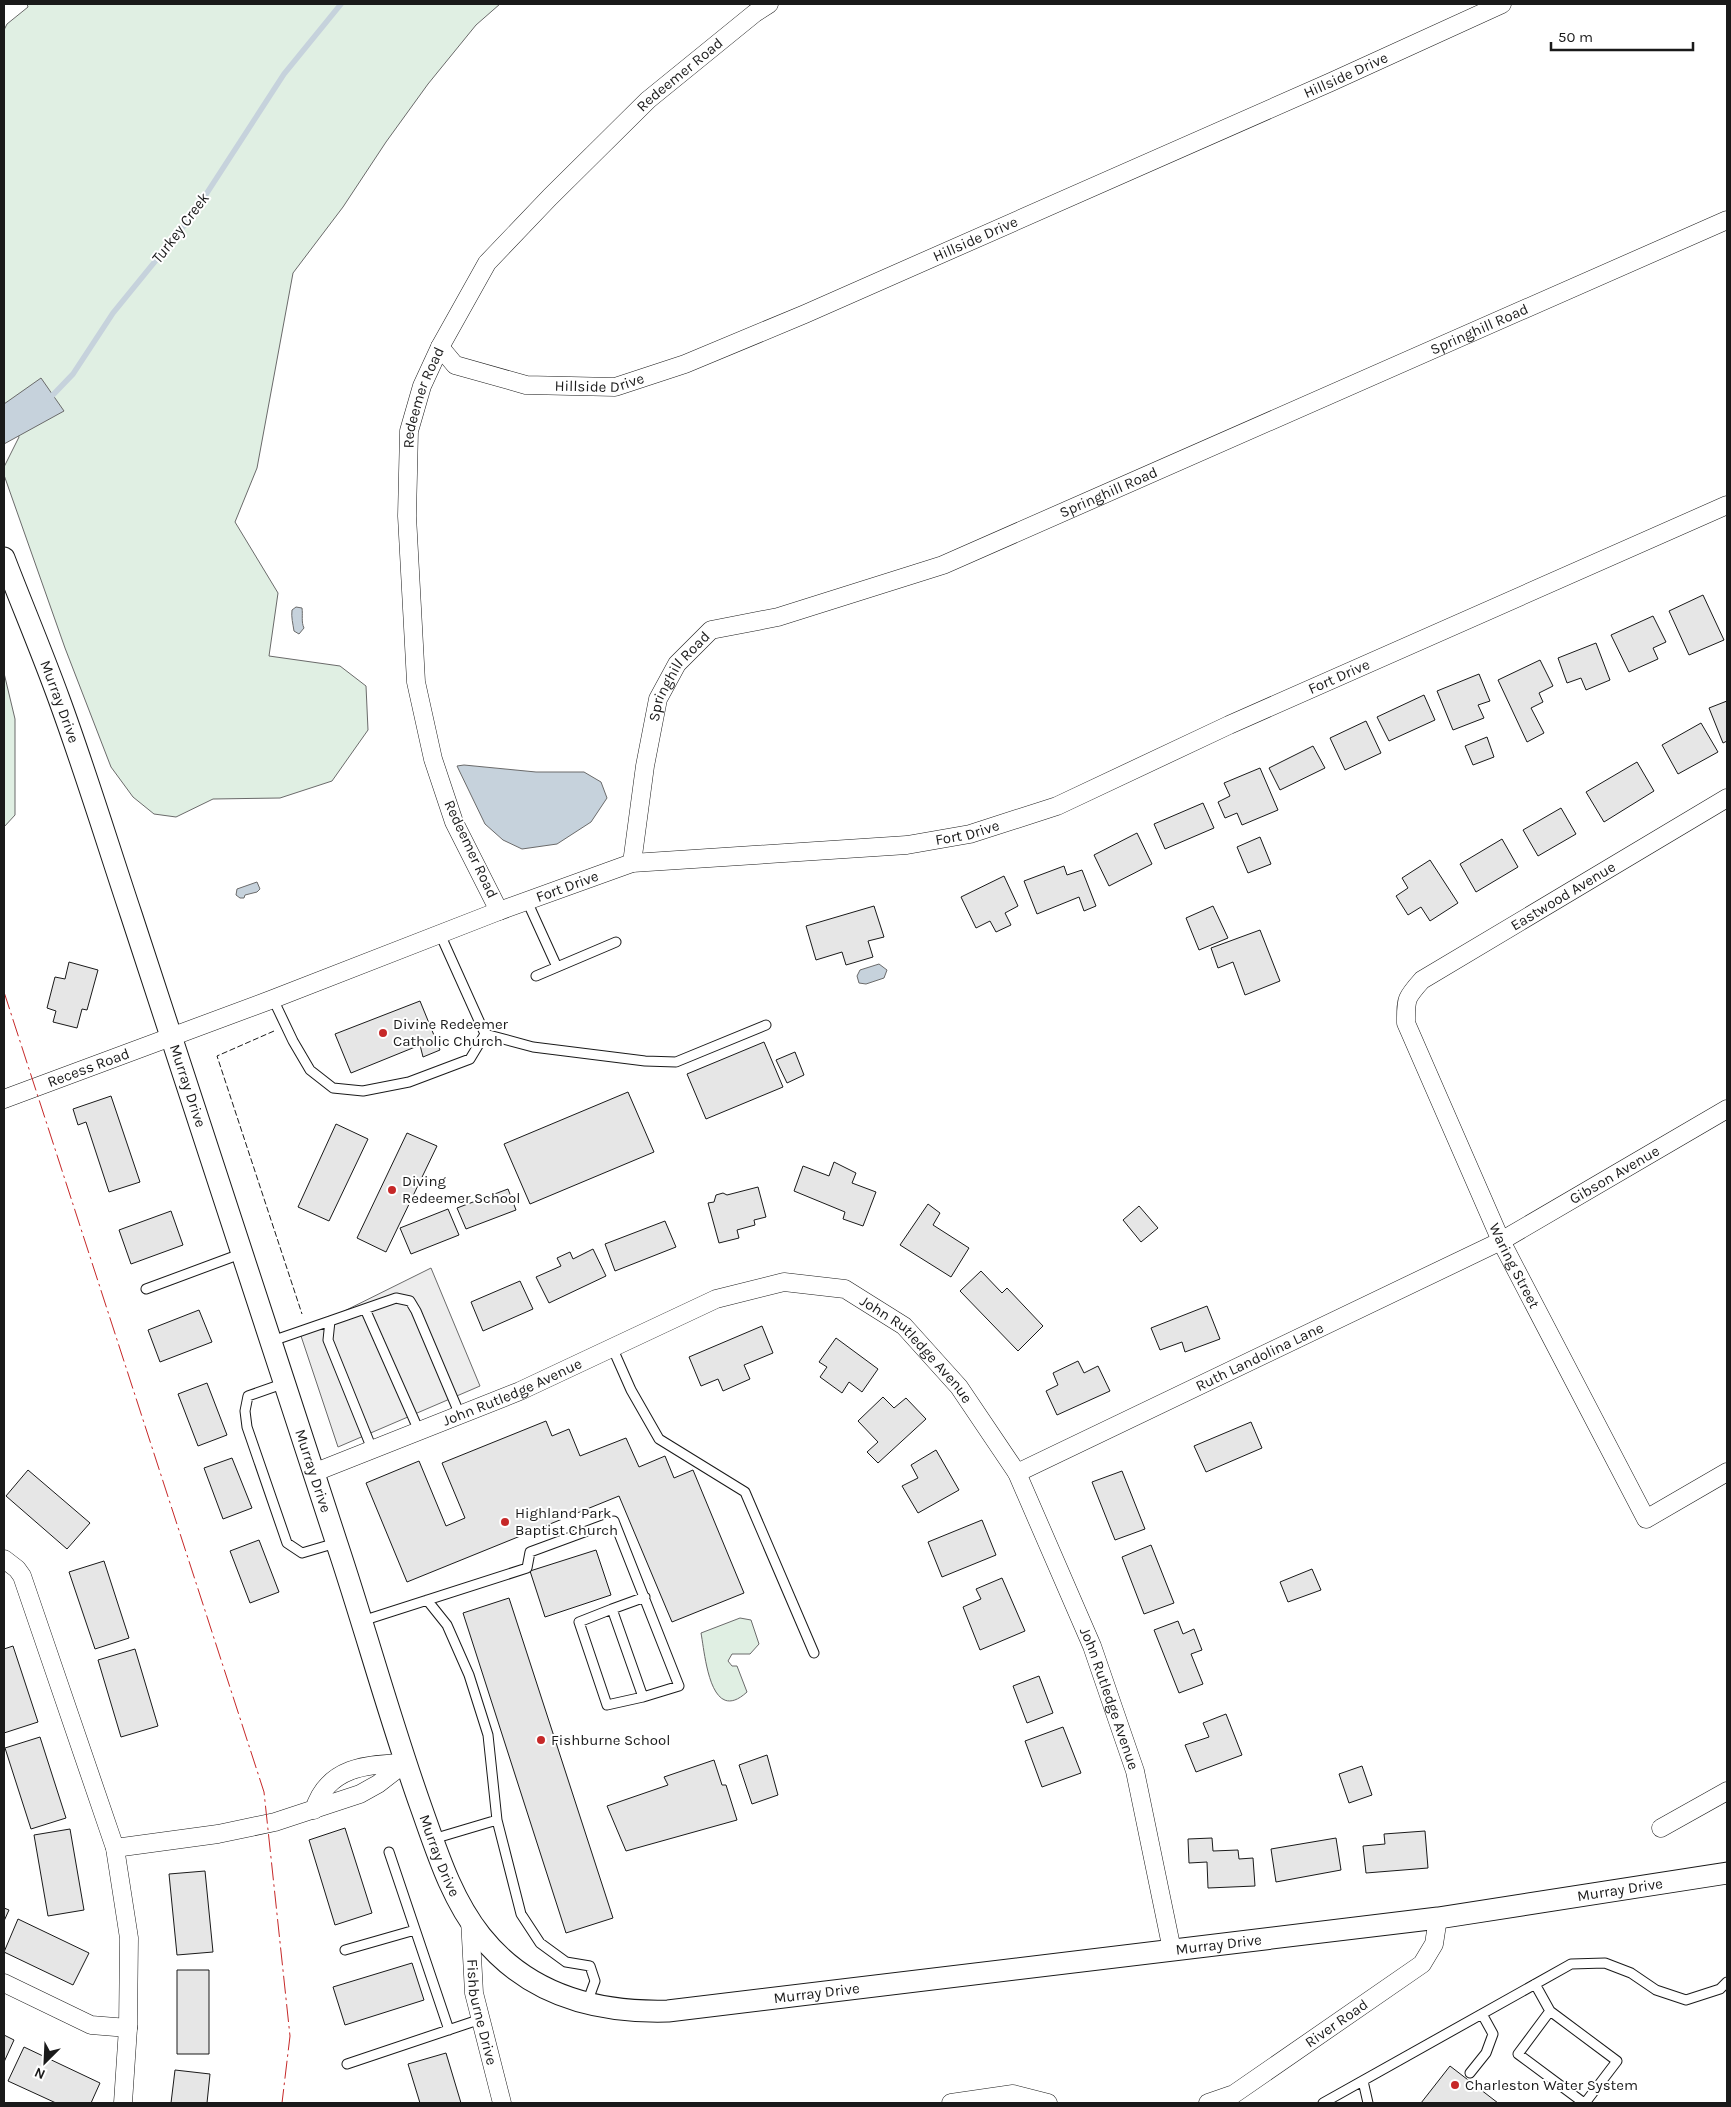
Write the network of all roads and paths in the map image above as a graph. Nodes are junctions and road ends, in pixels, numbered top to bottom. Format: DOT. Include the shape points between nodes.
graph roads {
  1 [pos="769,4"];
  2 [pos="1502,4"];
  3 [pos="1727,220"];
  4 [pos="440,347"];
  5 [pos="1727,505"];
  6 [pos="4,558"];
  7 [pos="1727,798"];
  8 [pos="632,864"];
  9 [pos="527,901"];
  10 [pos="499,912"];
  11 [pos="440,934"];
  12 [pos="616,942"];
  13 [pos="558,966"];
  14 [pos="536,976"];
  15 [pos="273,999"];
  16 [pos="1406,1002"];
  17 [pos="766,1024"];
  18 [pos="485,1034"];
  19 [pos="172,1037"];
  20 [pos="4,1099"];
  21 [pos="1727,1109"];
  22 [pos="1501,1241"];
  23 [pos="243,1253"];
  24 [pos="146,1289"];
  25 [pos="366,1309"];
  26 [pos="330,1321"];
  27 [pos="272,1341"];
  28 [pos="612,1346"];
  29 [pos="285,1383"];
  30 [pos="460,1415"];
  31 [pos="419,1431"];
  32 [pos="372,1449"];
  33 [pos="1727,1472"];
  34 [pos="313,1473"];
  35 [pos="1017,1473"];
  36 [pos="337,1543"];
  37 [pos="4,1559"];
  38 [pos="645,1597"];
  39 [pos="427,1600"];
  40 [pos="612,1610"];
  41 [pos="362,1621"];
  42 [pos="814,1653"];
  43 [pos="643,1698"];
  44 [pos="406,1763"];
  45 [pos="1727,1791"];
  46 [pos="314,1810"];
  47 [pos="497,1820"];
  48 [pos="1661,1828"];
  49 [pos="433,1839"];
  50 [pos="115,1848"];
  51 [pos="389,1852"];
  52 [pos="1727,1873"];
  53 [pos="1438,1918"];
  54 [pos="470,1919"];
  55 [pos="415,1930"];
  56 [pos="344,1950"];
  57 [pos="1172,1950"];
  58 [pos="1727,1982"];
  59 [pos="4,1983"];
  60 [pos="1535,1984"];
  61 [pos="587,2003"];
  62 [pos="1550,2011"];
  63 [pos="1482,2014"];
  64 [pos="480,2020"];
  65 [pos="128,2028"];
  66 [pos="449,2030"];
  67 [pos="347,2064"];
  68 [pos="1470,2073"];
  69 [pos="1363,2081"];
  70 [pos="124,2103"];
  71 [pos="502,2103"];
  72 [pos="951,2103"];
  73 [pos="1048,2103"];
  74 [pos="1208,2103"];
  75 [pos="1323,2103"];
  76 [pos="1368,2103"];
  77 [pos="1585,2103"];
  1 -- 4 [label="street, Redeemer Road" via="648,100 543,204 487,263"];
  2 -- 4 [label="street, Hillside Drive" via="814,310 676,367 614,387 526,385 455,365"];
  3 -- 8 [label="street, Springhill Road" via="943,566 778,617 711,630 677,664 658,699"];
  4 -- 10 [label="street, Redeemer Road" via="422,386 408,432 407,516 416,682 433,759 454,822"];
  5 -- 8 [label="street, Fort Drive" via="1229,725 1048,809 970,834 906,845"];
  6 -- 19 [label="street, Murray Drive" via="59,698"];
  7 -- 16 [label="street, Eastwood Avenue" via="1422,980"];
  8 -- 9 [label="street, Fort Drive"];
  9 -- 10 [label="street, Fort Drive"];
  9 -- 13 [label="lane"];
  10 -- 11 [label="street, Fort Drive"];
  11 -- 15 [label="street, Fort Drive"];
  11 -- 18 [label="lane"];
  12 -- 13 [label="lane"];
  13 -- 14 [label="lane"];
  15 -- 18 [label="lane" via="310,1070 333,1088 363,1091 409,1082 470,1060"];
  15 -- 19 [label="street, Fort Drive"];
  16 -- 22 [label="street, Waring Street" via="1406,1024"];
  17 -- 18 [label="lane" via="676,1062 533,1047"];
  19 -- 20 [label="street, Recess Road"];
  19 -- 23 [label="street, Murray Drive"];
  21 -- 22 [label="street, Gibson Avenue"];
  22 -- 33 [label="street, Waring Street" via="1646,1519"];
  22 -- 35 [label="street, Ruth Landolina Lane"];
  23 -- 24 [label="lane"];
  23 -- 27 [label="street, Murray Drive"];
  25 -- 26 [label="lane"];
  25 -- 30 [label="lane" via="396,1298 410,1301"];
  25 -- 31 [label="lane"];
  26 -- 27 [label="lane"];
  26 -- 32 [label="lane" via="328,1340"];
  27 -- 29 [label="street, Murray Drive"];
  28 -- 30 [label="street, John Rutledge Avenue" via="520,1391"];
  28 -- 35 [label="street, John Rutledge Avenue" via="716,1299 784,1282 845,1289 904,1326 959,1387"];
  28 -- 42 [label="lane" via="659,1438 745,1492"];
  29 -- 34 [label="street, Murray Drive"];
  29 -- 36 [label="lane" via="248,1396 244,1411 247,1427 287,1543 302,1553"];
  30 -- 31 [label="street, John Rutledge Avenue"];
  31 -- 32 [label="street, John Rutledge Avenue"];
  32 -- 34 [label="street, John Rutledge Avenue"];
  34 -- 36 [label="street, Murray Drive"];
  35 -- 57 [label="street, John Rutledge Avenue" via="1092,1646 1136,1771"];
  36 -- 41 [label="street, Murray Drive"];
  37 -- 50 [label="street" via="22,1576"];
  38 -- 39 [label="lane" via="614,1521 530,1552 527,1568"];
  38 -- 40 [label="lane"];
  38 -- 43 [label="lane" via="679,1686"];
  39 -- 41 [label="lane"];
  39 -- 47 [label="lane" via="447,1625 469,1675 488,1735"];
  40 -- 43 [label="lane"];
  40 -- 43 [label="lane" via="579,1622 607,1705"];
  41 -- 44 [label="street, Murray Drive"];
  44 -- 46 [label="street" via="360,1794"];
  44 -- 46 [label="street" via="364,1765 344,1774 323,1790"];
  44 -- 49 [label="street, Murray Drive"];
  45 -- 48 [label="street"];
  46 -- 50 [label="street" via="246,1829"];
  47 -- 49 [label="lane"];
  47 -- 61 [label="lane" via="521,1914 540,1943 566,1962 590,1966 595,1981"];
  49 -- 54 [label="street, Murray Drive" via="447,1879"];
  50 -- 65 [label="street" via="129,1938"];
  51 -- 55 [label="lane"];
  52 -- 53 [label="street, Murray Drive"];
  53 -- 57 [label="street, Murray Drive"];
  53 -- 74 [label="street, River Road" via="1434,1944 1422,1964 1234,2094"];
  54 -- 61 [label="street, Murray Drive" via="495,1951 520,1971 553,1992"];
  54 -- 64 [label="street, Fishburne Drive" via="474,1993"];
  55 -- 56 [label="lane"];
  55 -- 66 [label="lane"];
  57 -- 61 [label="street, Murray Drive" via="668,2011 622,2010"];
  58 -- 60 [label="lane" via="1720,1989 1686,2000 1656,1990 1631,1973 1605,1963 1571,1964"];
  59 -- 65 [label="street" via="91,2025"];
  60 -- 62 [label="lane"];
  60 -- 63 [label="lane"];
  62 -- 77 [label="lane" via="1518,2054"];
  62 -- 77 [label="lane" via="1617,2060"];
  63 -- 68 [label="lane" via="1493,2034 1486,2053"];
  63 -- 69 [label="lane"];
  64 -- 66 [label="lane"];
  64 -- 71 [label="street, Fishburne Drive"];
  65 -- 70 [label="street"];
  66 -- 67 [label="lane"];
  69 -- 75 [label="lane"];
  69 -- 76 [label="lane"];
  72 -- 73 [label="street" via="1013,2094"];
}
